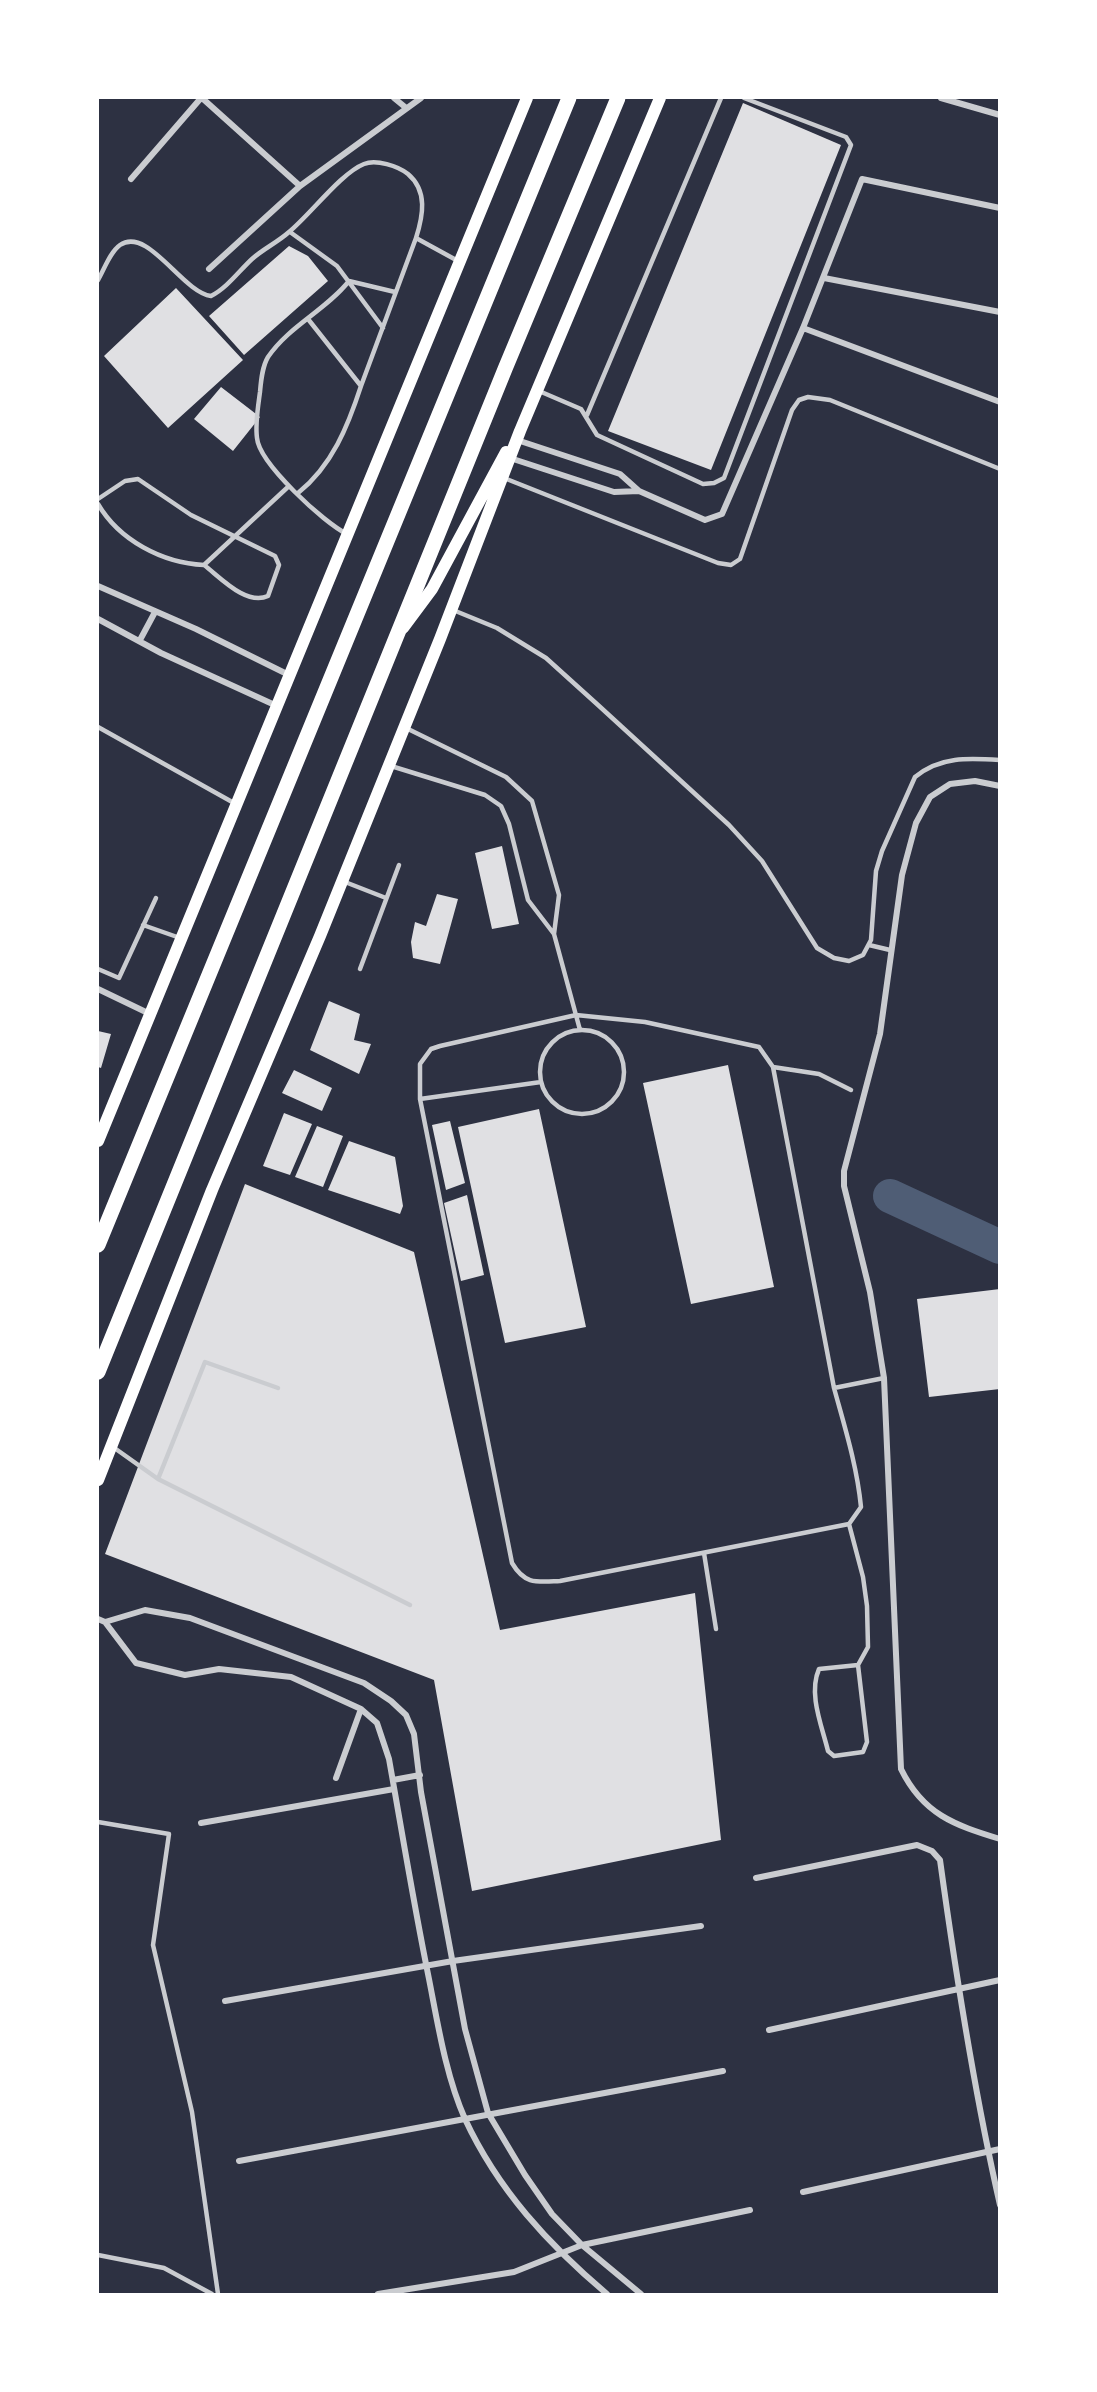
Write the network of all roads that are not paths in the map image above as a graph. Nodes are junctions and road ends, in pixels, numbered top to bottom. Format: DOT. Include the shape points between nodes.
graph roads {
  1 [pos="202,98"];
  2 [pos="394,98"];
  3 [pos="421,98"];
  4 [pos="527,98"];
  5 [pos="569,98"];
  6 [pos="618,98"];
  7 [pos="660,98"];
  8 [pos="722,98"];
  9 [pos="744,98"];
  10 [pos="940,98"];
  11 [pos="405,107"];
  12 [pos="999,115"];
  13 [pos="131,179"];
  14 [pos="300,186"];
  15 [pos="999,208"];
  16 [pos="290,232"];
  17 [pos="416,238"];
  18 [pos="459,261"];
  19 [pos="209,269"];
  20 [pos="824,278"];
  21 [pos="98,280"];
  22 [pos="349,281"];
  23 [pos="395,292"];
  24 [pos="999,312"];
  25 [pos="308,319"];
  26 [pos="383,328"];
  27 [pos="803,328"];
  28 [pos="361,386"];
  29 [pos="536,390"];
  30 [pos="999,402"];
  31 [pos="587,415"];
  32 [pos="518,435"];
  33 [pos="510,458"];
  34 [pos="999,469"];
  35 [pos="503,477"];
  36 [pos="289,486"];
  37 [pos="639,491"];
  38 [pos="298,493"];
  39 [pos="98,499"];
  40 [pos="98,504"];
  41 [pos="347,534"];
  42 [pos="235,537"];
  43 [pos="204,565"];
  44 [pos="98,586"];
  45 [pos="452,610"];
  46 [pos="155,612"];
  47 [pos="98,619"];
  48 [pos="397,635"];
  49 [pos="140,640"];
  50 [pos="289,675"];
  51 [pos="277,706"];
  52 [pos="98,727"];
  53 [pos="404,727"];
  54 [pos="999,760"];
  55 [pos="388,765"];
  56 [pos="999,786"];
  57 [pos="236,804"];
  58 [pos="399,865"];
  59 [pos="342,881"];
  60 [pos="156,898"];
  61 [pos="386,898"];
  62 [pos="143,925"];
  63 [pos="554,934"];
  64 [pos="181,939"];
  65 [pos="868,945"];
  66 [pos="890,950"];
  67 [pos="98,969"];
  68 [pos="360,969"];
  69 [pos="98,989"];
  70 [pos="150,1014"];
  71 [pos="576,1015"];
  72 [pos="580,1030"];
  73 [pos="773,1067"];
  74 [pos="541,1082"];
  75 [pos="851,1090"];
  76 [pos="420,1099"];
  77 [pos="98,1140"];
  78 [pos="98,1245"];
  79 [pos="98,1372"];
  80 [pos="884,1378"];
  81 [pos="278,1388"];
  82 [pos="834,1388"];
  83 [pos="111,1445"];
  84 [pos="158,1479"];
  85 [pos="98,1480"];
  86 [pos="849,1524"];
  87 [pos="704,1553"];
  88 [pos="410,1605"];
  89 [pos="98,1619"];
  90 [pos="105,1622"];
  91 [pos="716,1629"];
  92 [pos="858,1665"];
  93 [pos="361,1708"];
  94 [pos="420,1775"];
  95 [pos="336,1778"];
  96 [pos="393,1780"];
  97 [pos="394,1789"];
  98 [pos="98,1822"];
  99 [pos="201,1823"];
  100 [pos="999,1839"];
  101 [pos="756,1878"];
  102 [pos="701,1926"];
  103 [pos="453,1962"];
  104 [pos="426,1966"];
  105 [pos="999,1980"];
  106 [pos="958,1989"];
  107 [pos="225,2001"];
  108 [pos="769,2030"];
  109 [pos="723,2071"];
  110 [pos="488,2113"];
  111 [pos="465,2118"];
  112 [pos="999,2149"];
  113 [pos="988,2152"];
  114 [pos="239,2161"];
  115 [pos="803,2192"];
  116 [pos="999,2205"];
  117 [pos="750,2210"];
  118 [pos="582,2245"];
  119 [pos="560,2254"];
  120 [pos="98,2256"];
  121 [pos="212,2295"];
  122 [pos="218,2295"];
  123 [pos="378,2295"];
  124 [pos="608,2295"];
  125 [pos="641,2295"];
  1 -- 13 [label="street"];
  1 -- 14 [label="street"];
  2 -- 11 [label="street"];
  3 -- 11 [label="street"];
  4 -- 18 [label="main road"];
  5 -- 78 [label="main road"];
  6 -- 48 [label="main road"];
  7 -- 29 [label="main road"];
  8 -- 31 [label="lane"];
  9 -- 31 [label="lane" via="846,137 851,145 724,478 703,484 692,480 597,435"];
  10 -- 12 [label="street"];
  11 -- 14 [label="street"];
  14 -- 19 [label="street"];
  15 -- 20 [label="street" via="862,179"];
  16 -- 17 [label="lane" via="352,173 374,163 390,165 415,182 423,203"];
  16 -- 21 [label="lane" via="255,256 211,296 195,291 137,241 114,250"];
  16 -- 22 [label="lane" via="326,257"];
  17 -- 18 [label="lane"];
  17 -- 23 [label="lane"];
  18 -- 41 [label="main road"];
  20 -- 24 [label="street"];
  20 -- 27 [label="street"];
  22 -- 23 [label="lane"];
  22 -- 25 [label="lane"];
  22 -- 26 [label="lane"];
  23 -- 26 [label="lane"];
  25 -- 28 [label="lane"];
  25 -- 36 [label="lane" via="267,358 258,404 259,448"];
  26 -- 28 [label="lane"];
  27 -- 30 [label="street"];
  27 -- 37 [label="street" via="722,514 705,520"];
  28 -- 38 [label="lane" via="338,444 314,481"];
  29 -- 31 [label="lane" via="576,406"];
  29 -- 32 [label="main road"];
  32 -- 33 [label="main road"];
  32 -- 37 [label="street" via="620,474"];
  32 -- 48 [label="main road" via="432,589"];
  33 -- 35 [label="main road"];
  33 -- 37 [label="street" via="614,492"];
  34 -- 35 [label="lane" via="830,400 799,400 792,410 740,559 731,565"];
  35 -- 45 [label="main road"];
  36 -- 38 [label="lane"];
  36 -- 42 [label="lane"];
  38 -- 41 [label="lane"];
  39 -- 42 [label="lane" via="125,481 138,479 191,515"];
  40 -- 43 [label="lane" via="122,532 146,549 170,560"];
  41 -- 50 [label="main road"];
  42 -- 43 [label="lane"];
  42 -- 43 [label="lane" via="275,556 279,565 268,596 249,597"];
  44 -- 46 [label="street"];
  45 -- 53 [label="main road"];
  45 -- 65 [label="lane" via="497,628 546,658 729,825 762,861 818,948 834,958 849,961 863,955"];
  46 -- 49 [label="street"];
  46 -- 50 [label="street"];
  47 -- 49 [label="street"];
  48 -- 79 [label="main road"];
  49 -- 51 [label="street"];
  50 -- 51 [label="main road"];
  51 -- 57 [label="main road"];
  52 -- 57 [label="lane"];
  53 -- 55 [label="main road"];
  53 -- 63 [label="lane" via="507,777 532,801 559,895"];
  54 -- 65 [label="lane" via="964,758 924,769 915,777 876,871 874,921"];
  55 -- 59 [label="main road"];
  55 -- 63 [label="lane" via="485,795 501,806 528,900"];
  56 -- 66 [label="street" via="975,781 950,784 936,790 923,807 903,875"];
  57 -- 64 [label="main road"];
  58 -- 61 [label="lane"];
  59 -- 61 [label="lane"];
  59 -- 83 [label="main road" via="212,1190"];
  60 -- 62 [label="lane"];
  61 -- 68 [label="lane"];
  62 -- 64 [label="lane"];
  62 -- 67 [label="lane" via="119,978"];
  63 -- 71 [label="lane"];
  64 -- 70 [label="main road"];
  65 -- 66 [label="lane"];
  66 -- 80 [label="street" via="880,1034 844,1171"];
  69 -- 70 [label="street"];
  70 -- 77 [label="main road"];
  71 -- 72 [label="lane"];
  71 -- 73 [label="lane" via="645,1022 741,1041 759,1047"];
  71 -- 76 [label="lane" via="431,1049 420,1064"];
  72 -- 74 [label="lane" via="565,1034 544,1053"];
  72 -- 74 [label="lane" via="603,1035 620,1052 625,1076 617,1098 598,1112 574,1114 553,1103"];
  73 -- 75 [label="lane" via="819,1074"];
  73 -- 82 [label="lane"];
  74 -- 76 [label="lane"];
  76 -- 87 [label="lane" via="517,1573 539,1582 560,1581"];
  80 -- 82 [label="lane"];
  80 -- 100 [label="street" via="901,1769 912,1791 935,1812 956,1826"];
  81 -- 84 [label="lane" via="205,1362"];
  82 -- 86 [label="lane" via="860,1491 861,1507"];
  83 -- 84 [label="lane"];
  83 -- 85 [label="main road"];
  84 -- 88 [label="lane"];
  86 -- 87 [label="lane"];
  86 -- 92 [label="lane" via="867,1606 868,1647"];
  87 -- 91 [label="lane"];
  89 -- 90 [label="street"];
  90 -- 93 [label="street" via="136,1663 185,1675 219,1669 291,1677"];
  90 -- 94 [label="street" via="145,1610 190,1618 364,1683 406,1715 414,1734"];
  92 -- 92 [label="lane" via="819,1669 814,1680 817,1710 828,1751 834,1756 863,1752 867,1742"];
  93 -- 95 [label="street"];
  93 -- 96 [label="street" via="377,1723"];
  94 -- 96 [label="street"];
  94 -- 103 [label="street"];
  96 -- 97 [label="street"];
  97 -- 99 [label="street"];
  97 -- 104 [label="street"];
  98 -- 122 [label="lane" via="169,1834 153,1945 192,2112"];
  101 -- 106 [label="street" via="917,1845 932,1851 940,1860"];
  102 -- 103 [label="street"];
  103 -- 104 [label="street"];
  103 -- 110 [label="street" via="465,2029"];
  104 -- 107 [label="street"];
  104 -- 111 [label="street" via="440,2036"];
  105 -- 106 [label="street"];
  106 -- 108 [label="street"];
  106 -- 113 [label="street"];
  109 -- 110 [label="street"];
  110 -- 111 [label="street"];
  110 -- 118 [label="street" via="552,2214"];
  111 -- 114 [label="street"];
  111 -- 119 [label="street" via="505,2188"];
  112 -- 113 [label="street"];
  113 -- 115 [label="street"];
  113 -- 116 [label="street"];
  117 -- 118 [label="street"];
  118 -- 119 [label="street"];
  118 -- 125 [label="street"];
  119 -- 123 [label="street" via="496,2276"];
  119 -- 124 [label="street"];
  120 -- 121 [label="lane" via="164,2268"];
}
